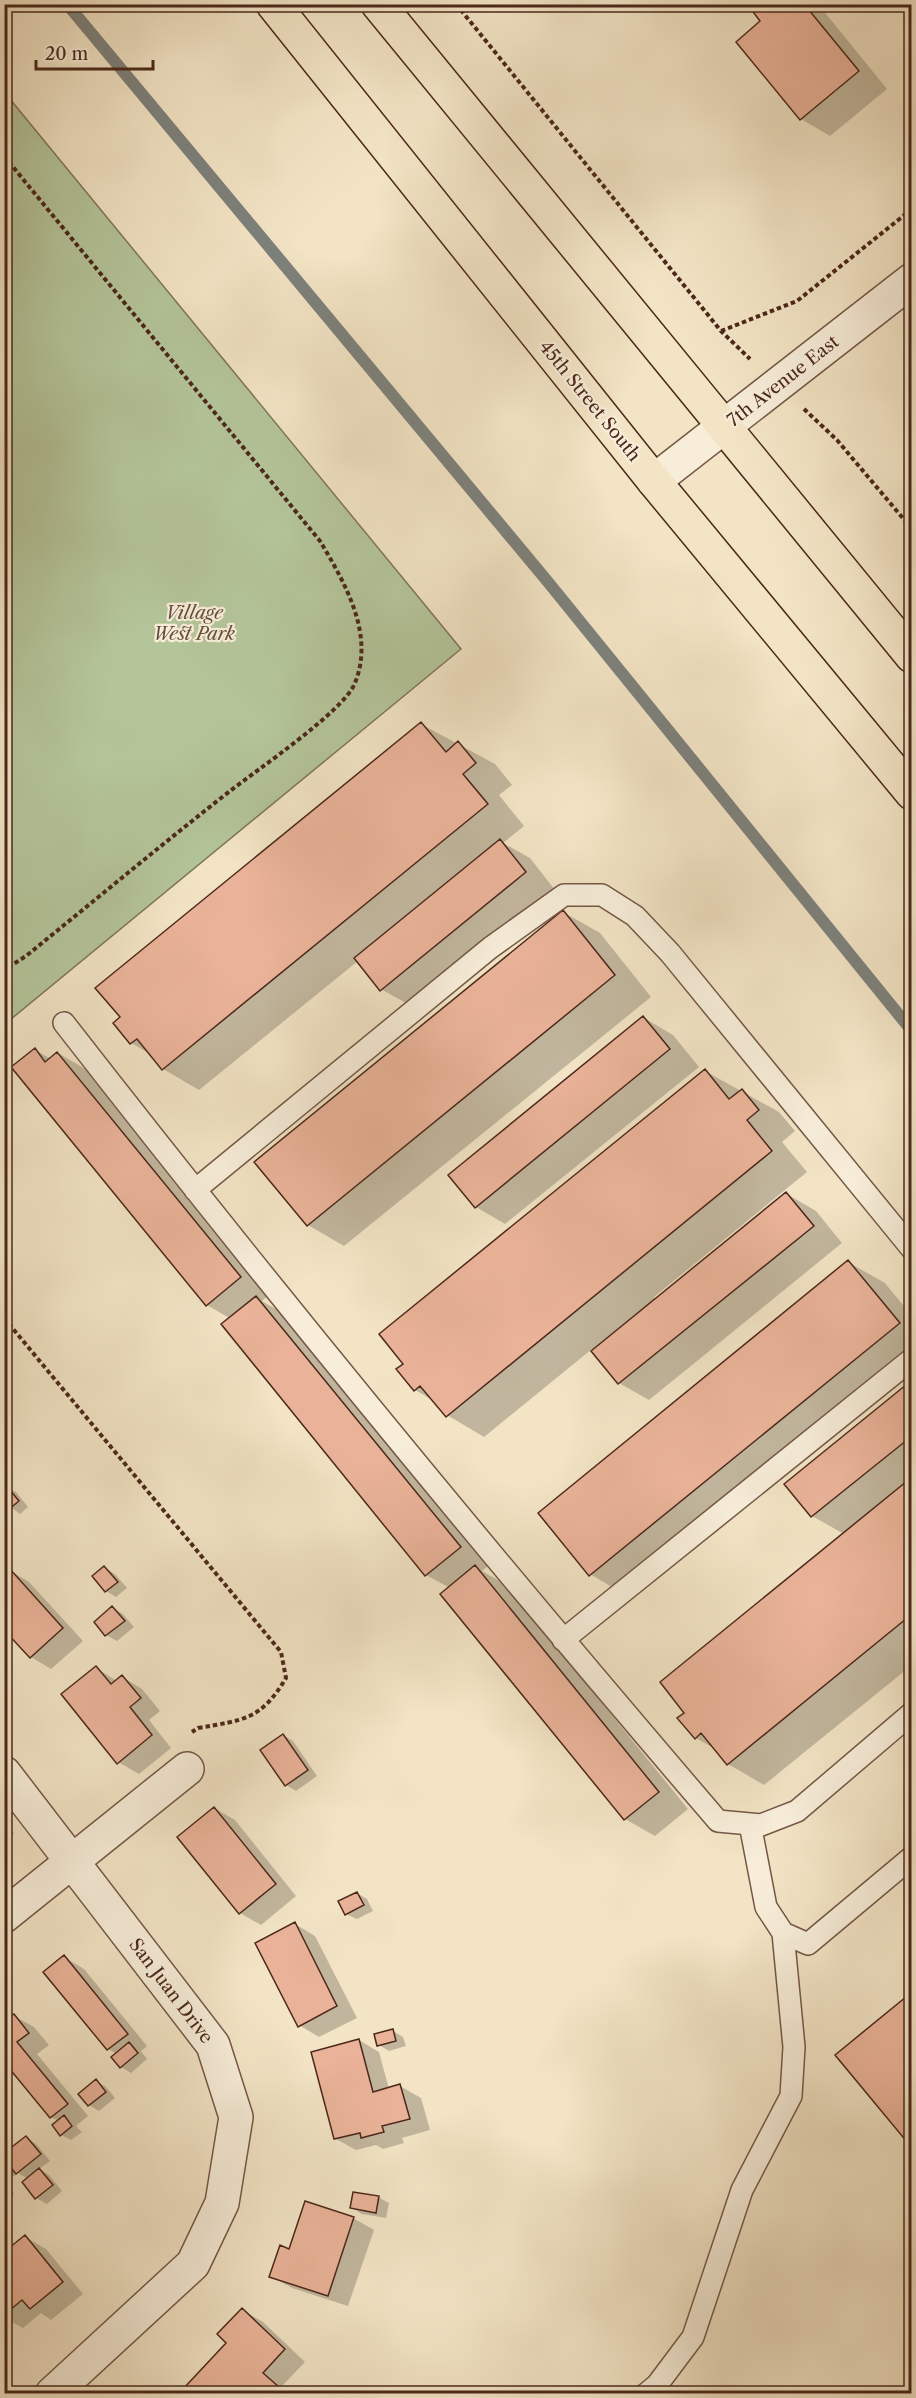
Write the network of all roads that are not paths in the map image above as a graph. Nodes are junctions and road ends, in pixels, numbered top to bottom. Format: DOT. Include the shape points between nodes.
graph roads {
  1 [pos="273,4"];
  2 [pos="378,4"];
  3 [pos="912,280"];
  4 [pos="725,426"];
  5 [pos="654,481"];
  6 [pos="912,656"];
  7 [pos="912,793"];
  8 [pos="64,1023"];
  9 [pos="195,1190"];
  10 [pos="912,1249"];
  11 [pos="912,1359"];
  12 [pos="563,1640"];
  13 [pos="912,1713"];
  14 [pos="187,1769"];
  15 [pos="4,1773"];
  16 [pos="750,1824"];
  17 [pos="912,1857"];
  18 [pos="72,1860"];
  19 [pos="4,1916"];
  20 [pos="783,1933"];
  21 [pos="52,2394"];
  22 [pos="646,2394"];
  1 -- 5 [label="main road, 45th Street South"];
  2 -- 4 [label="main road"];
  3 -- 4 [label="street, 7th Avenue East"];
  4 -- 5 [label="street, 7th Avenue East"];
  4 -- 6 [label="main road"];
  5 -- 7 [label="main road, 45th Street South"];
  8 -- 9 [label="lane"];
  9 -- 10 [label="lane" via="499,942 564,895 602,894 635,916 670,953"];
  9 -- 12 [label="lane"];
  11 -- 12 [label="lane"];
  12 -- 16 [label="lane" via="718,1821"];
  13 -- 16 [label="lane" via="797,1811 761,1825"];
  14 -- 18 [label="street"];
  15 -- 18 [label="street, San Juan Drive"];
  16 -- 20 [label="lane" via="766,1907"];
  17 -- 20 [label="lane" via="808,1944"];
  18 -- 19 [label="street"];
  18 -- 21 [label="street, San Juan Drive" via="213,2045 236,2117 222,2203 193,2264"];
  20 -- 22 [label="lane" via="794,2047 791,2096 742,2190 693,2337"];
}
